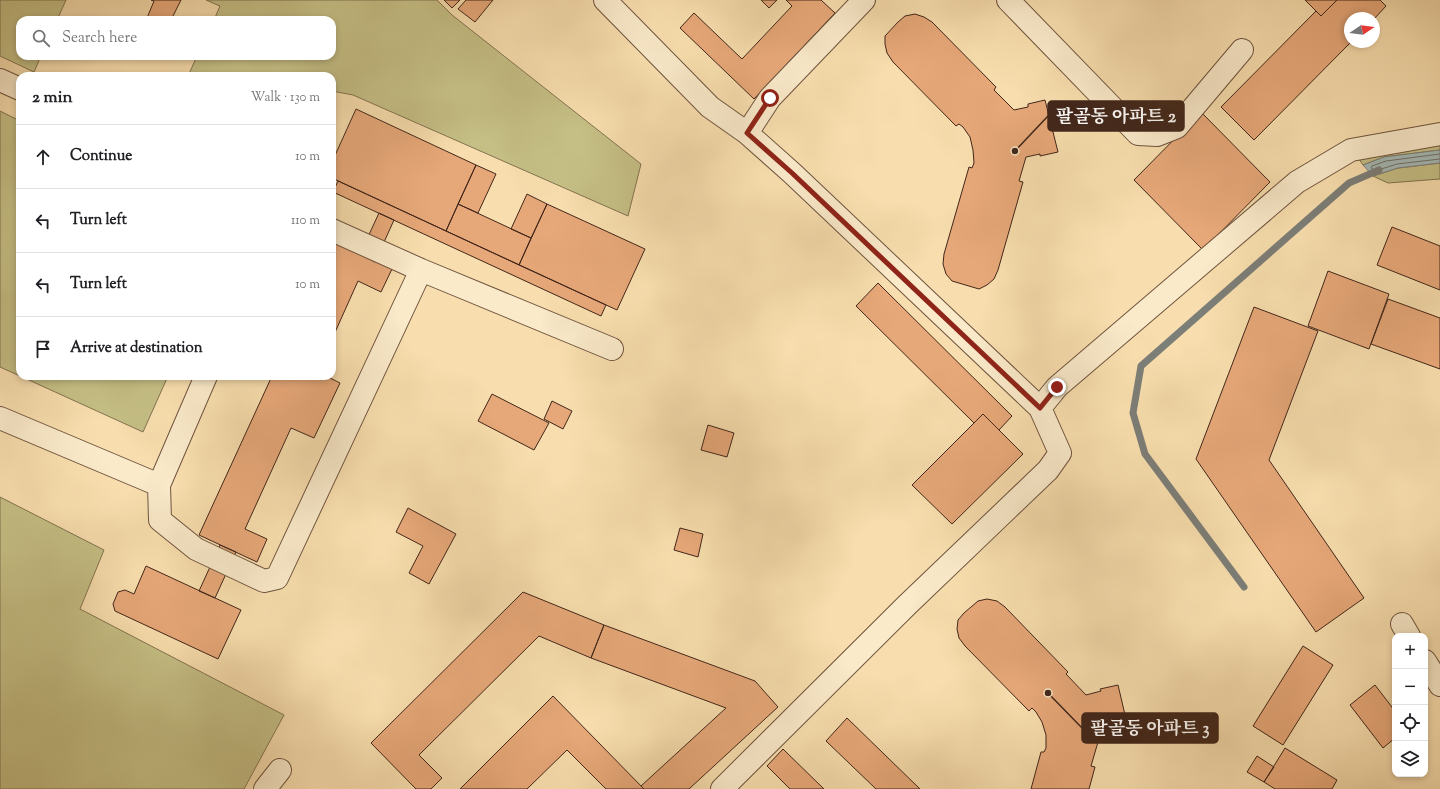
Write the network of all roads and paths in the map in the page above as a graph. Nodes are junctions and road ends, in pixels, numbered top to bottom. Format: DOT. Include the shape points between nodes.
graph roads {
  1 [pos="605,0"];
  2 [pos="864,0"];
  3 [pos="1008,0"];
  4 [pos="1242,50"];
  5 [pos="0,80"];
  6 [pos="16,87"];
  7 [pos="747,133"];
  8 [pos="1440,134"];
  9 [pos="336,232"];
  10 [pos="421,270"];
  11 [pos="612,349"];
  12 [pos="204,380"];
  13 [pos="1040,408"];
  14 [pos="0,418"];
  15 [pos="159,485"];
  16 [pos="1428,666"];
  17 [pos="1440,685"];
  18 [pos="280,770"];
  19 [pos="265,789"];
  20 [pos="722,789"];
  1 -- 7 [label="street" via="710,107"];
  2 -- 7 [label="street" via="770,98"];
  3 -- 4 [label="street" via="1138,134 1157,134 1177,127"];
  5 -- 6 [label="street"];
  7 -- 13 [label="street"];
  8 -- 13 [label="street" via="1351,150 1297,182 1057,387"];
  9 -- 10 [label="street"];
  10 -- 11 [label="street"];
  10 -- 15 [label="street" via="277,578 264,581 196,549 160,520"];
  12 -- 15 [label="street"];
  13 -- 20 [label="street" via="1060,453 1048,470 907,605"];
  14 -- 15 [label="street"];
  16 -- 17 [label="street"];
  18 -- 19 [label="street"];
}
